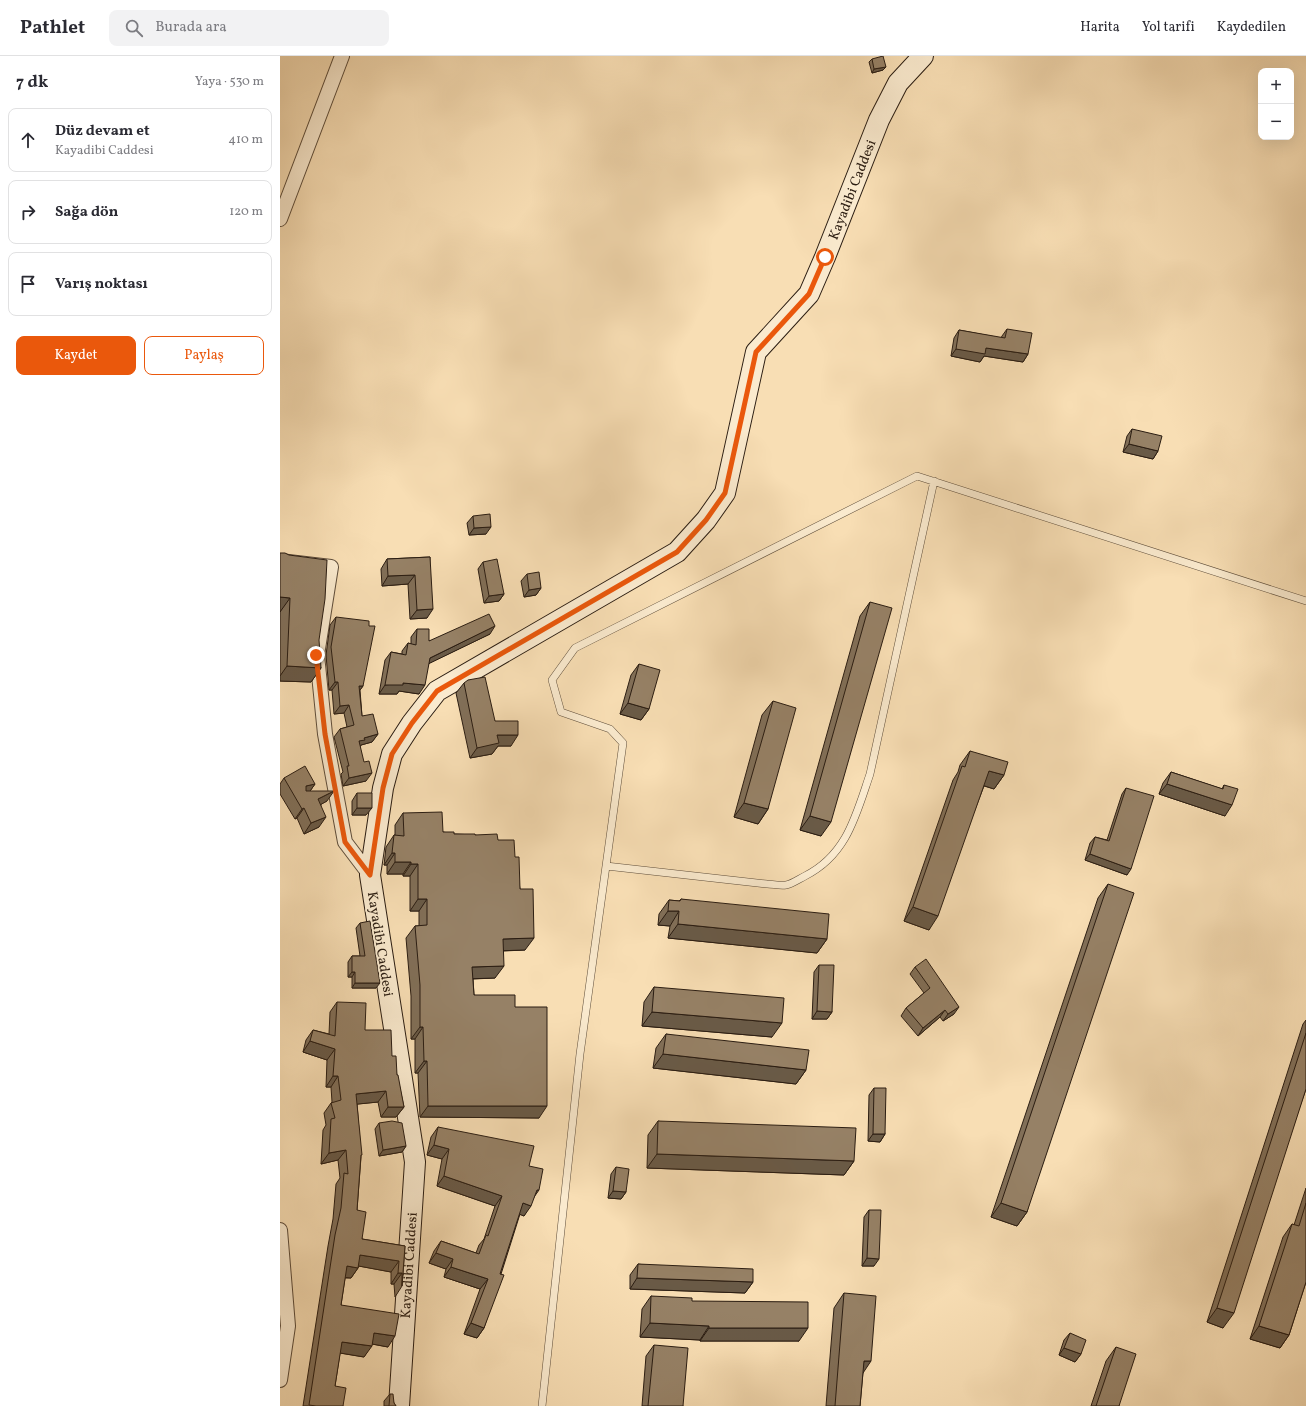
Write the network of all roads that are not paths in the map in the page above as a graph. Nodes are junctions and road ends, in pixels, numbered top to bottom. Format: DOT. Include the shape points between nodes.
graph roads {
  1 [pos="342,56"];
  2 [pos="923,56"];
  3 [pos="280,219"];
  4 [pos="934,481"];
  5 [pos="280,561"];
  6 [pos="1306,602"];
  7 [pos="606,866"];
  8 [pos="370,875"];
  9 [pos="280,1230"];
  10 [pos="280,1380"];
  11 [pos="399,1406"];
  12 [pos="542,1406"];
  1 -- 3 [label="street"];
  2 -- 8 [label="street, Kayadibi Caddesi" via="898,83 879,120 809,294 756,352 725,493 706,520 677,552 437,691 392,754 383,788"];
  4 -- 6 [label="lane"];
  4 -- 7 [label="lane" via="870,774 856,817 844,842 827,861 787,885"];
  4 -- 7 [label="lane" via="917,476 575,648 552,680 561,712 610,729 623,743"];
  5 -- 8 [label="street" via="331,567 316,655 325,734 345,842"];
  7 -- 12 [label="lane" via="580,1054"];
  8 -- 11 [label="street, Kayadibi Caddesi" via="415,1162"];
  9 -- 10 [label="street" via="288,1326"];
}
